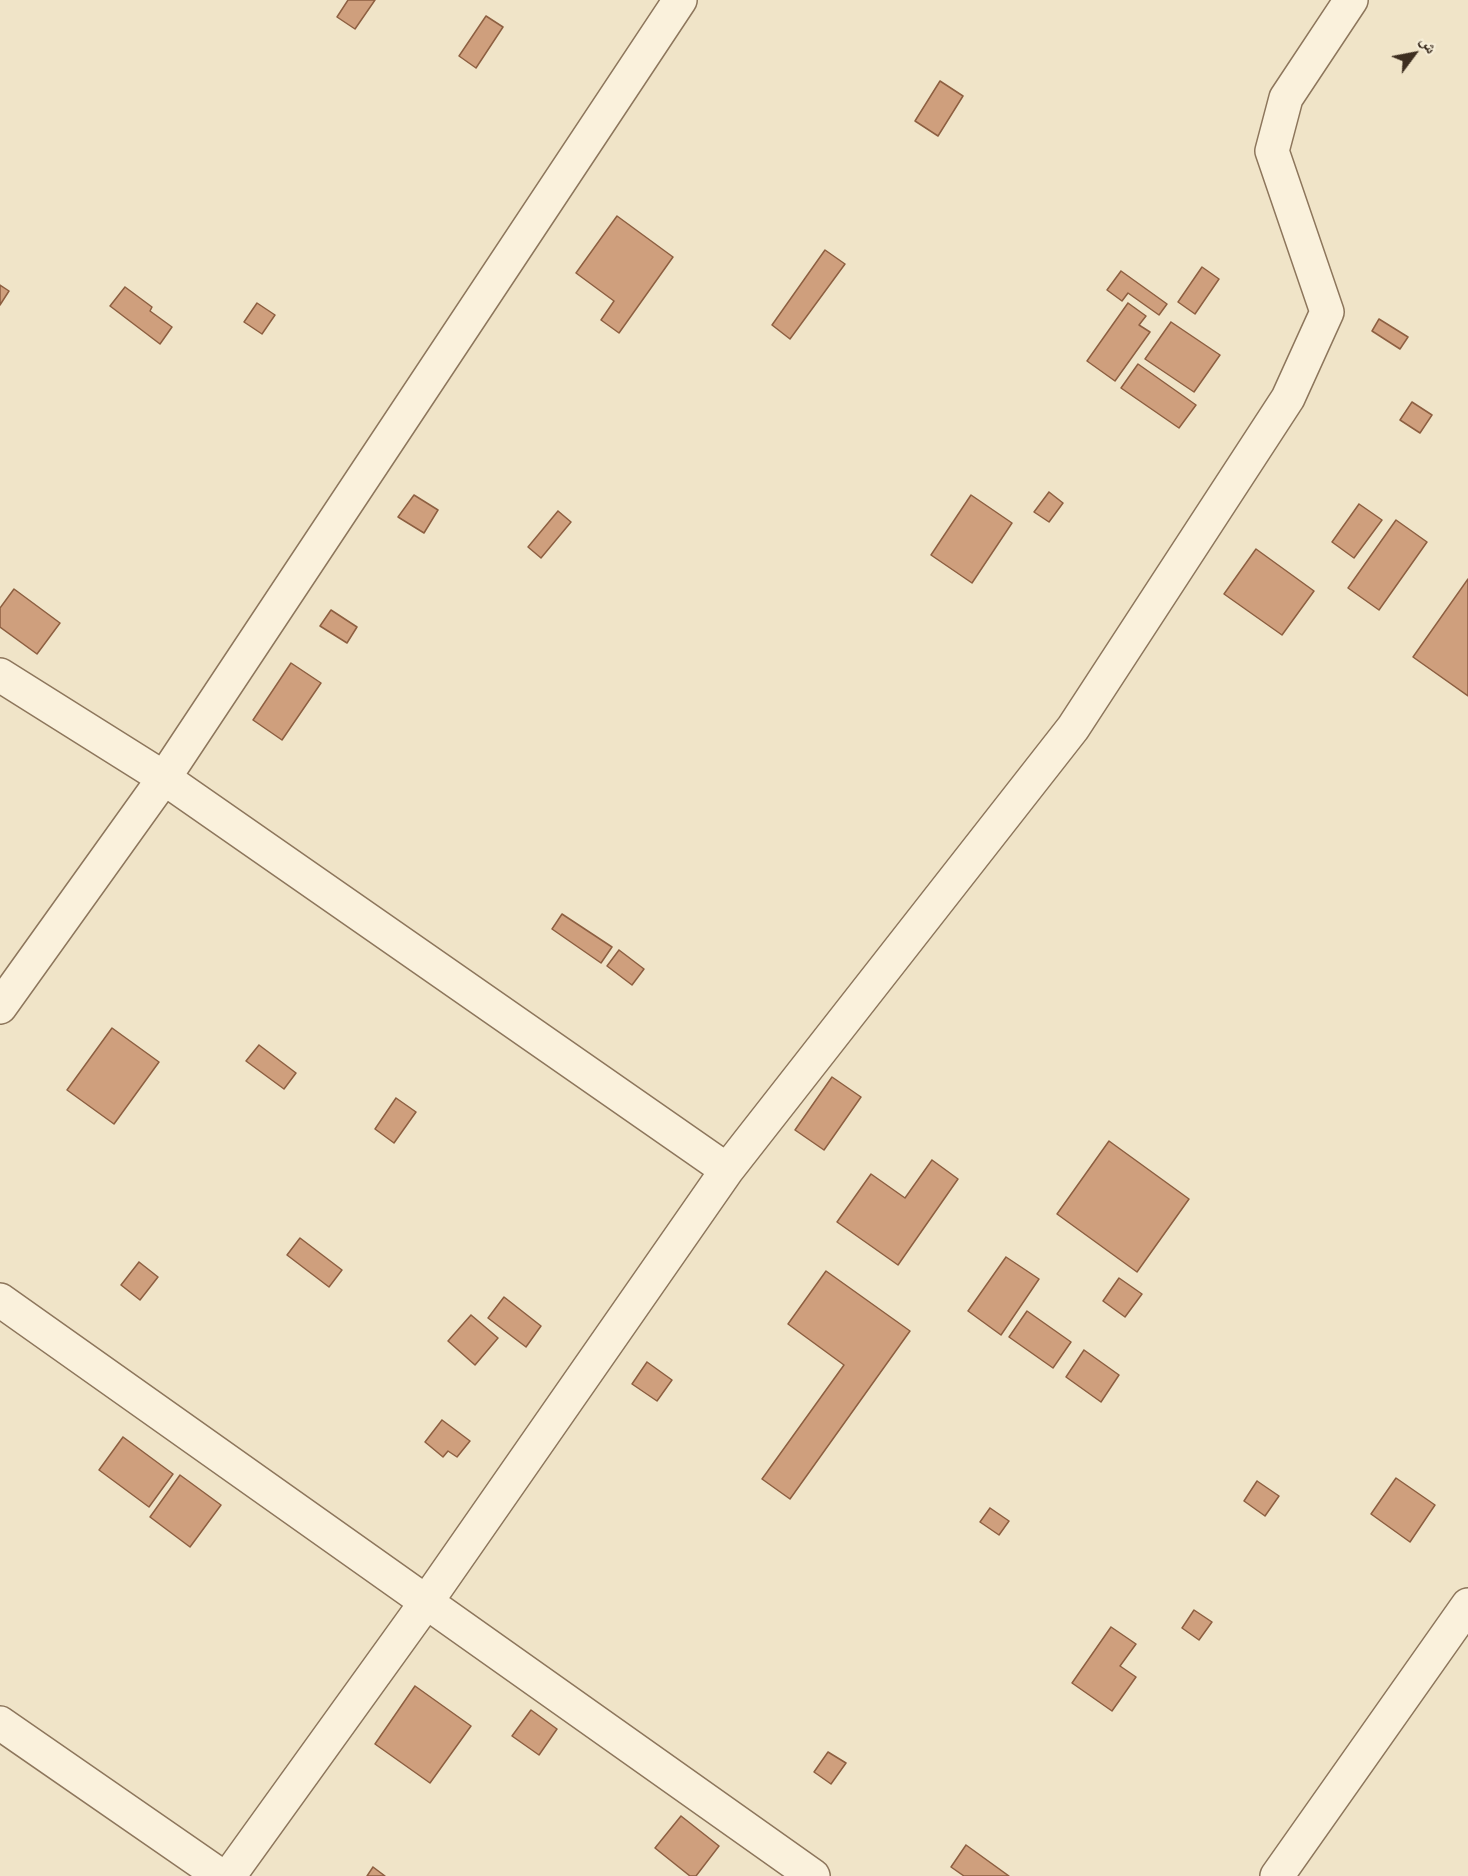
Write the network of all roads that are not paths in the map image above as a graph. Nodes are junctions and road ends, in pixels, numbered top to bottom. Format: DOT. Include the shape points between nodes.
graph roads {
  1 [pos="680,0"];
  2 [pos="1351,0"];
  3 [pos="0,675"];
  4 [pos="164,778"];
  5 [pos="0,1007"];
  6 [pos="727,1170"];
  7 [pos="0,1300"];
  8 [pos="427,1601"];
  9 [pos="1468,1605"];
  10 [pos="0,1723"];
  11 [pos="220,1876"];
  12 [pos="229,1876"];
  13 [pos="813,1876"];
  14 [pos="1277,1876"];
  1 -- 4 [label="street"];
  2 -- 6 [label="street" via="1286,98 1272,151 1327,312 1288,399 1073,728"];
  3 -- 4 [label="street"];
  4 -- 5 [label="street"];
  4 -- 6 [label="street"];
  6 -- 8 [label="street"];
  7 -- 8 [label="street"];
  8 -- 12 [label="street"];
  8 -- 13 [label="street"];
  9 -- 14 [label="street"];
  10 -- 11 [label="street"];
}
